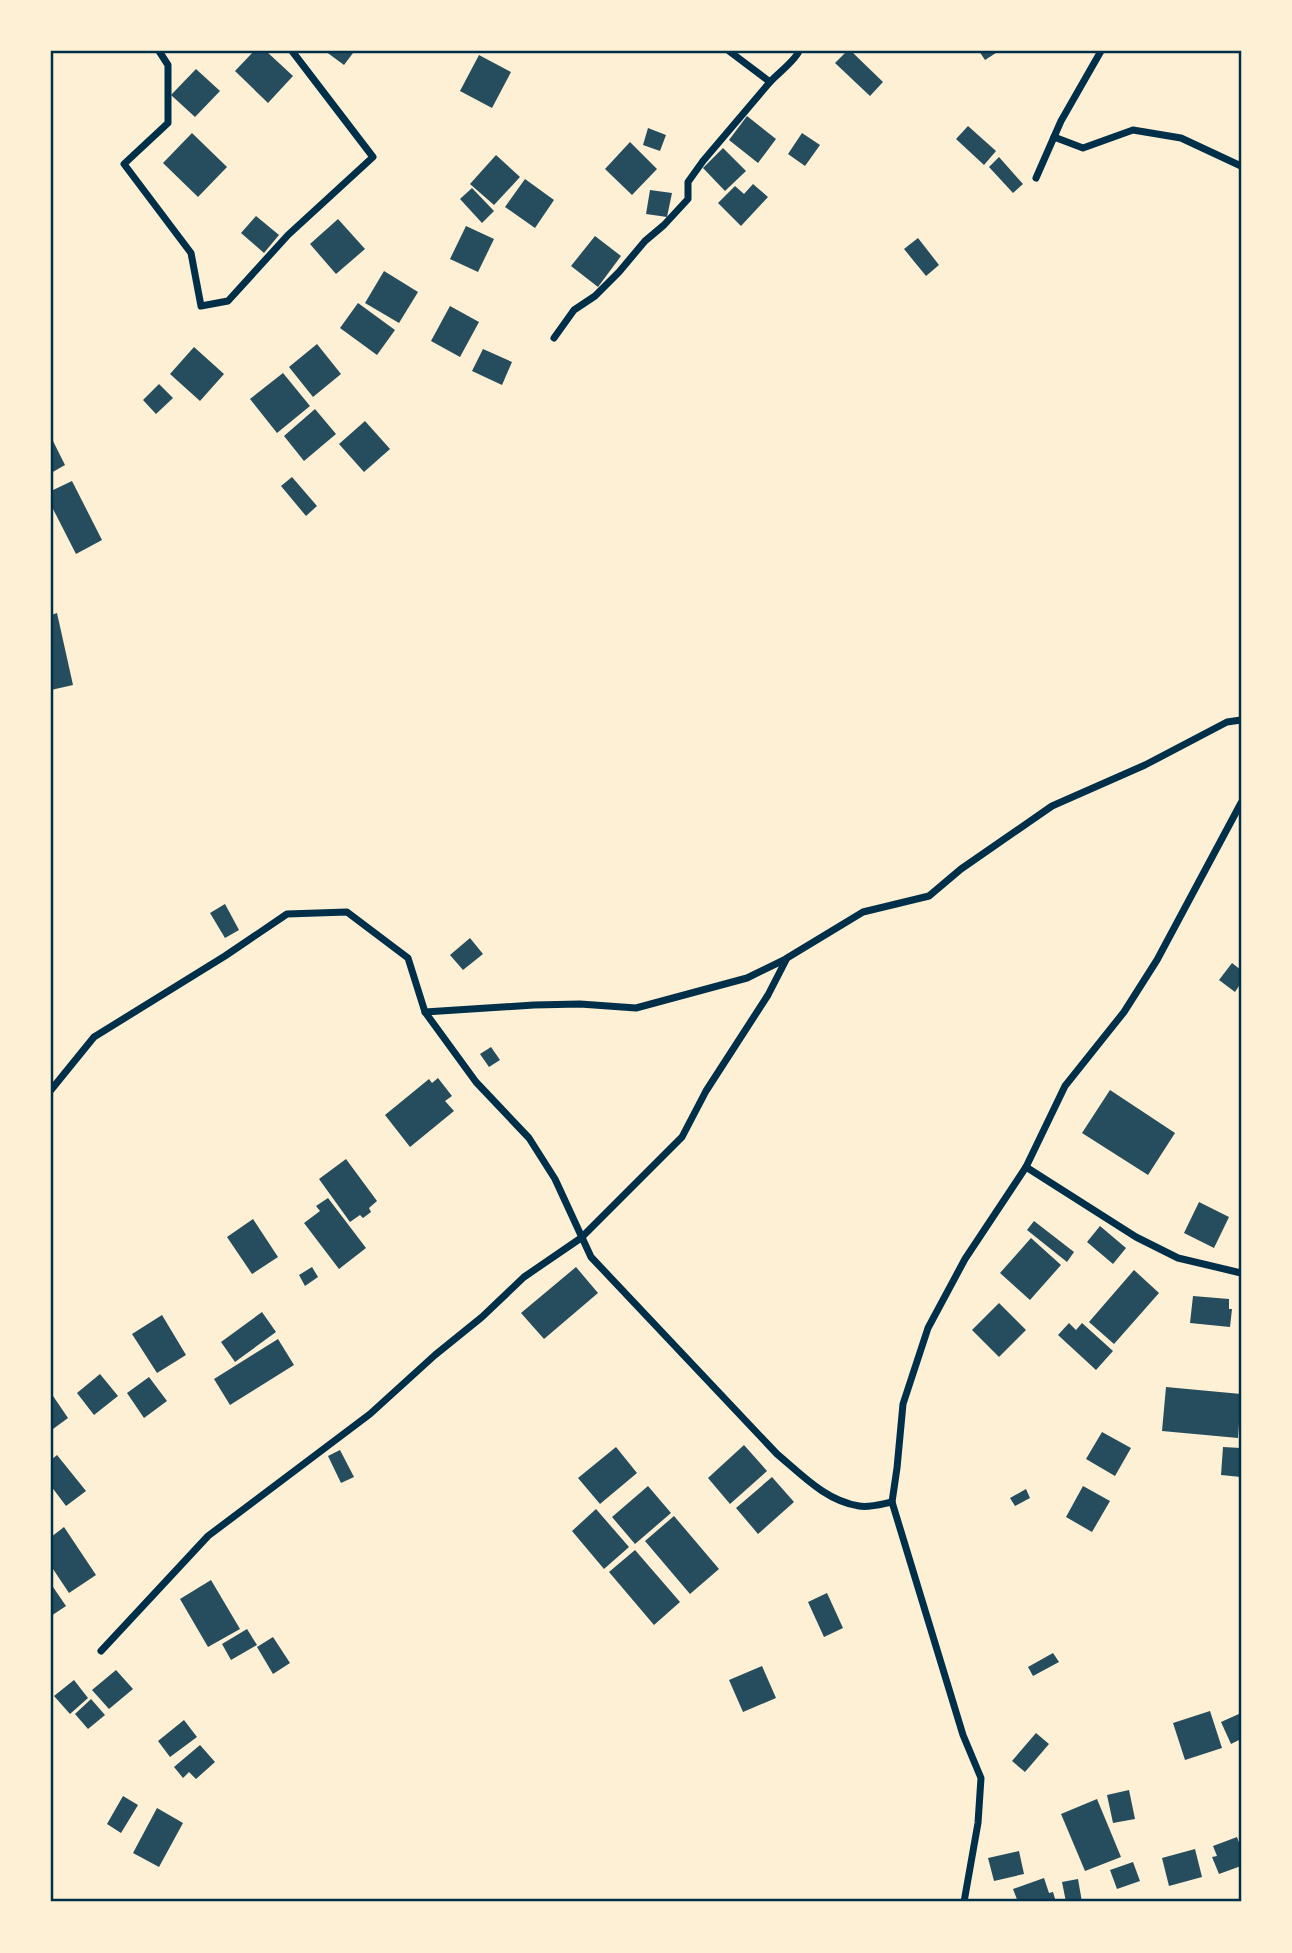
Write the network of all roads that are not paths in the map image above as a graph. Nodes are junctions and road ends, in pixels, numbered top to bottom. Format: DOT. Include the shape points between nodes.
graph roads {
  1 [pos="159,51"];
  2 [pos="292,51"];
  3 [pos="729,51"];
  4 [pos="799,51"];
  5 [pos="1101,51"];
  6 [pos="770,82"];
  7 [pos="1054,137"];
  8 [pos="1241,166"];
  9 [pos="1036,178"];
  10 [pos="554,338"];
  11 [pos="1241,720"];
  12 [pos="1241,803"];
  13 [pos="787,958"];
  14 [pos="425,1012"];
  15 [pos="51,1090"];
  16 [pos="1026,1167"];
  17 [pos="581,1238"];
  18 [pos="1241,1273"];
  19 [pos="892,1503"];
  20 [pos="101,1651"];
  21 [pos="964,1902"];
  1 -- 2 [label="street" via="168,65 168,123 124,164 191,253 201,306 228,301 288,235 373,157"];
  3 -- 6 [label="street"];
  4 -- 6 [label="street"];
  5 -- 7 [label="street"];
  6 -- 10 [label="street" via="688,182 688,199 595,296 574,310"];
  7 -- 8 [label="street" via="1083,148 1133,130 1181,138"];
  7 -- 9 [label="street"];
  11 -- 13 [label="street" via="1227,722 1052,806 929,896 863,912"];
  12 -- 16 [label="street" via="1157,960 1124,1012 1065,1086"];
  13 -- 14 [label="street" via="747,978 636,1008 580,1004"];
  13 -- 17 [label="street" via="682,1138"];
  14 -- 15 [label="street" via="408,958 347,912 287,914 94,1038"];
  14 -- 17 [label="street" via="476,1082 529,1138 555,1178"];
  16 -- 18 [label="street" via="1157,1248 1178,1258"];
  16 -- 19 [label="street" via="965,1259 928,1328 903,1404"];
  17 -- 19 [label="street" via="591,1257 777,1454 832,1498 862,1507"];
  17 -- 20 [label="street" via="524,1278 370,1414 208,1536"];
  19 -- 21 [label="street" via="963,1735 981,1778"];
}
